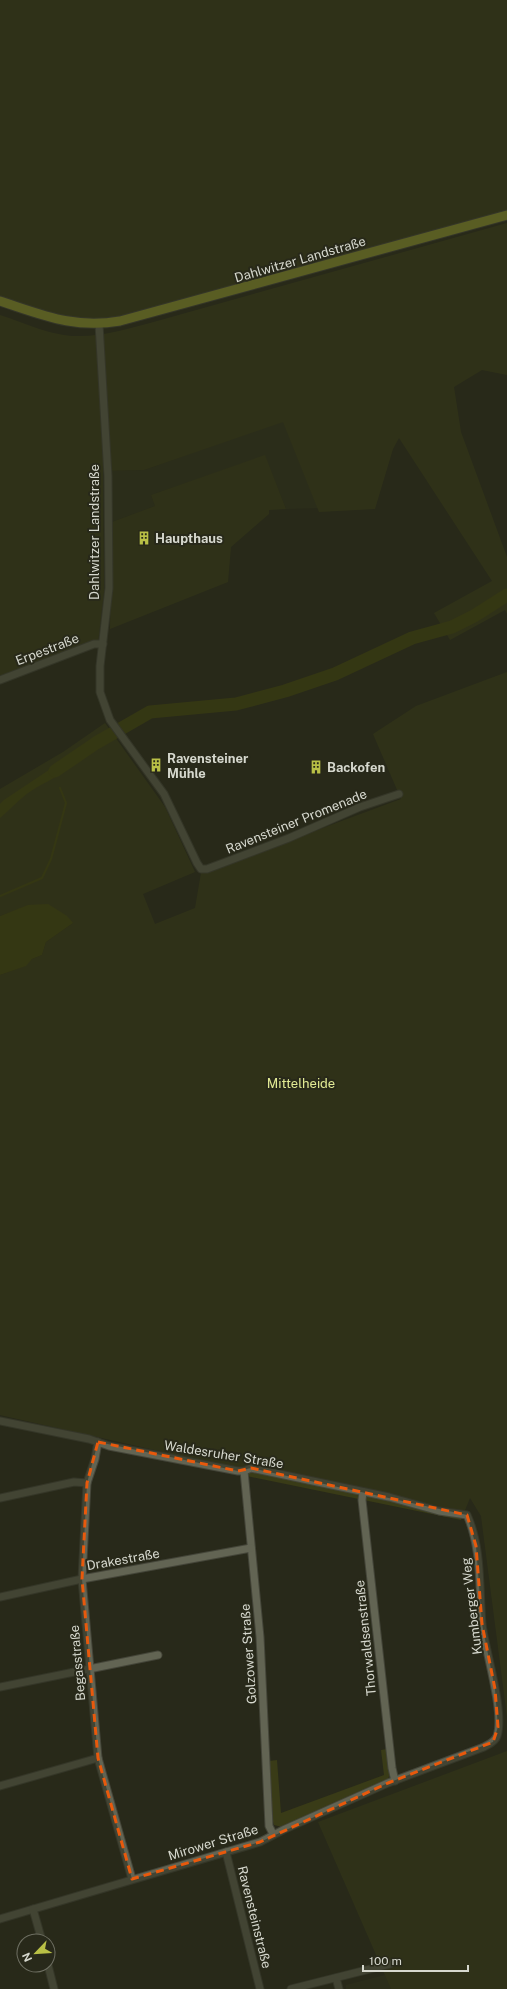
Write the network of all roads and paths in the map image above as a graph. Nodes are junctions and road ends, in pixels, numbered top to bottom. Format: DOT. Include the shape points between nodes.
graph roads {
  1 [pos="507,215"];
  2 [pos="0,301"];
  3 [pos="99,324"];
  4 [pos="103,644"];
  5 [pos="0,680"];
  6 [pos="399,794"];
  7 [pos="201,868"];
  8 [pos="0,1421"];
  9 [pos="98,1442"];
  10 [pos="244,1471"];
  11 [pos="87,1482"];
  12 [pos="363,1492"];
  13 [pos="0,1498"];
  14 [pos="467,1515"];
  15 [pos="251,1548"];
  16 [pos="82,1578"];
  17 [pos="0,1597"];
  18 [pos="158,1655"];
  19 [pos="90,1668"];
  20 [pos="0,1687"];
  21 [pos="493,1742"];
  22 [pos="98,1758"];
  23 [pos="396,1780"];
  24 [pos="0,1786"];
  25 [pos="273,1834"];
  26 [pos="226,1852"];
  27 [pos="132,1879"];
  28 [pos="33,1909"];
  29 [pos="0,1919"];
  30 [pos="40,1933"];
  31 [pos="390,1964"];
  32 [pos="50,1973"];
  33 [pos="336,1978"];
  34 [pos="54,1989"];
  35 [pos="260,1989"];
  36 [pos="291,1989"];
  37 [pos="339,1989"];
  1 -- 3 [label="main road, Dahlwitzer Landstraße" via="152,314"];
  2 -- 3 [label="main road, Dahlwitzer Landstraße" via="64,321"];
  3 -- 4 [label="street, Dahlwitzer Landstraße" via="108,476 109,588"];
  4 -- 5 [label="street, Erpestraße" via="94,644"];
  4 -- 7 [label="street, Dahlwitzer Landstraße" via="99,684 104,705 112,723 164,794"];
  6 -- 7 [label="street, Ravensteiner Promenade" via="360,807 289,838 207,869"];
  8 -- 9 [label="street, Waldesruher Straße"];
  9 -- 10 [label="street, Waldesruher Straße"];
  9 -- 11 [label="street, Begasstraße" via="96,1460"];
  10 -- 12 [label="street, Waldesruher Straße" via="251,1468"];
  10 -- 15 [label="street, Golzower Straße"];
  11 -- 13 [label="street" via="74,1482"];
  11 -- 16 [label="street, Begasstraße"];
  12 -- 14 [label="street, Waldesruher Straße" via="439,1511"];
  12 -- 23 [label="street, Thorwaldsenstraße" via="392,1768"];
  14 -- 21 [label="street, Kumberger Weg" via="476,1546 482,1624 495,1689 498,1726 497,1736"];
  15 -- 16 [label="street, Drakestraße"];
  15 -- 25 [label="street, Golzower Straße" via="260,1637 269,1826"];
  16 -- 17 [label="street, Drakestraße"];
  16 -- 19 [label="street, Begasstraße"];
  18 -- 19 [label="street"];
  19 -- 20 [label="street"];
  19 -- 22 [label="street, Begasstraße"];
  21 -- 23 [label="street, Mirower Straße"];
  22 -- 24 [label="street"];
  22 -- 27 [label="street, Begasstraße"];
  23 -- 25 [label="street, Mirower Straße"];
  25 -- 26 [label="street, Mirower Straße" via="260,1842"];
  26 -- 27 [label="street, Mirower Straße"];
  26 -- 35 [label="street, Ravensteinstraße"];
  27 -- 28 [label="street, Mirower Straße"];
  28 -- 29 [label="street, Mirower Straße"];
  28 -- 30 [label="street"];
  31 -- 33 [label="street"];
  32 -- 34 [label="street"];
  33 -- 36 [label="street"];
  33 -- 37 [label="street"];
}
